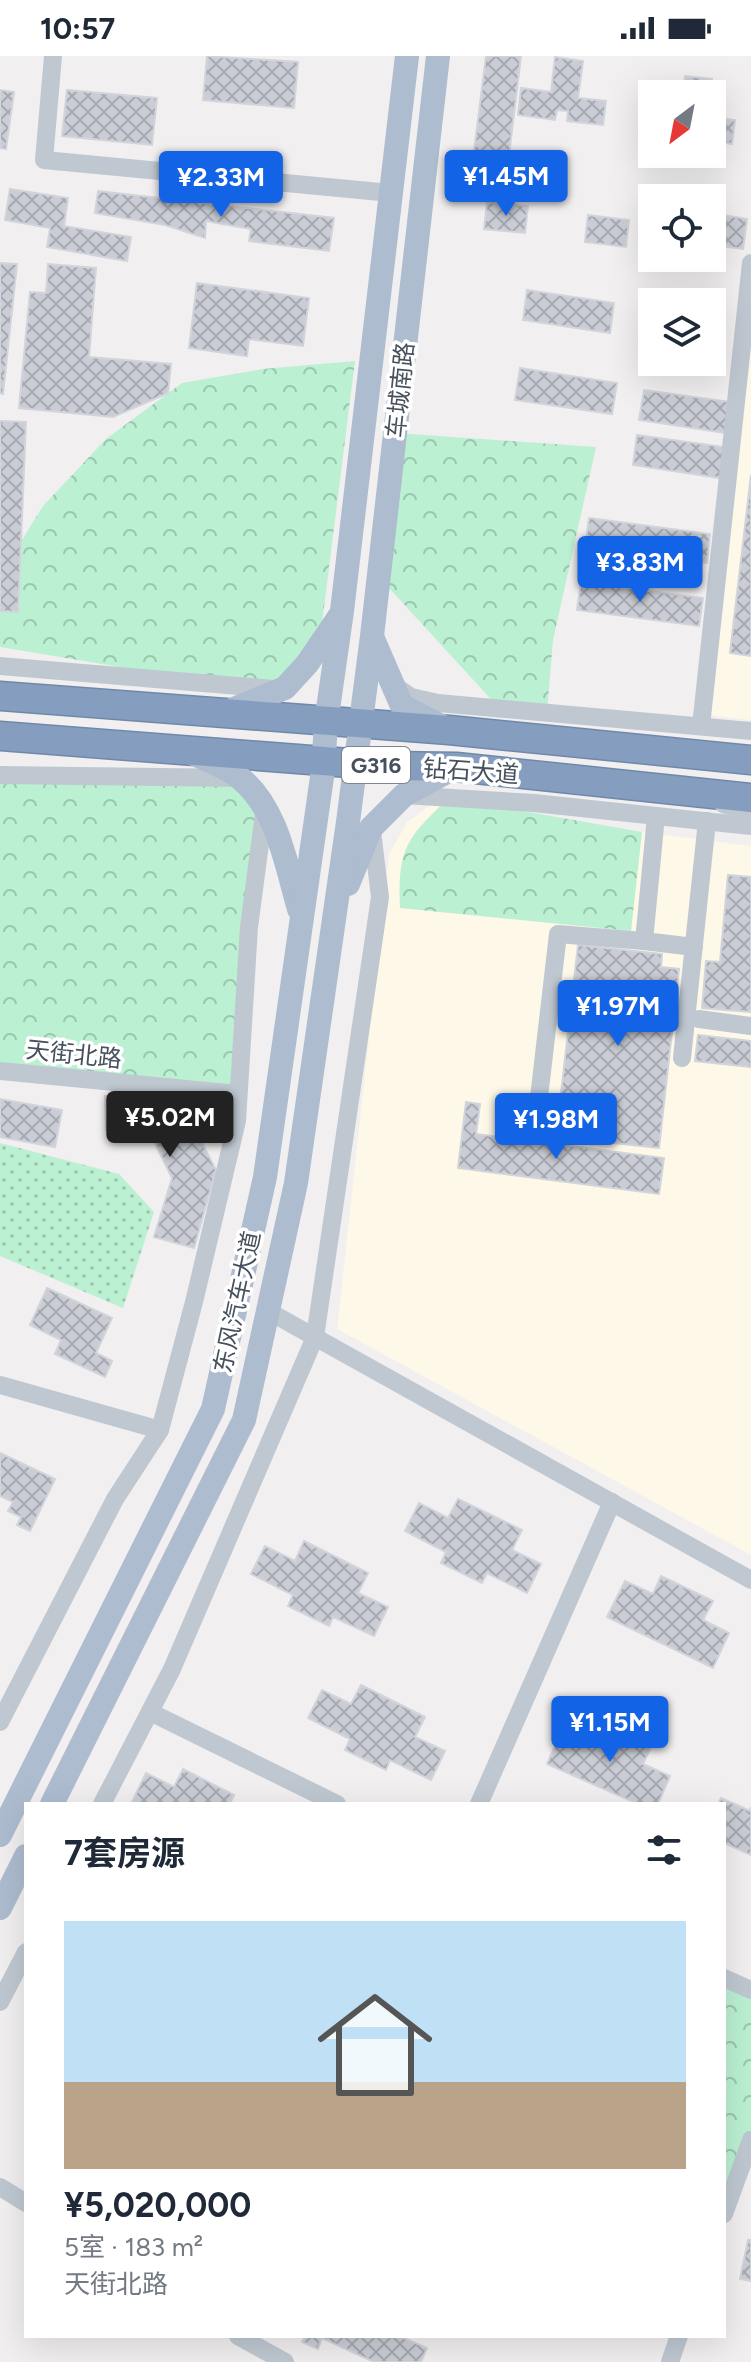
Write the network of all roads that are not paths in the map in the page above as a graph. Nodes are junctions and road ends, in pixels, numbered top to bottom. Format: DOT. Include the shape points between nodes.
graph roads {
  1 [pos="53,56"];
  2 [pos="438,56"];
  3 [pos="401,57"];
  4 [pos="391,193"];
  5 [pos="751,263"];
  6 [pos="749,303"];
  7 [pos="342,611"];
  8 [pos="372,636"];
  9 [pos="0,666"];
  10 [pos="390,683"];
  11 [pos="285,688"];
  12 [pos="0,696"];
  13 [pos="222,714"];
  14 [pos="326,723"];
  15 [pos="360,724"];
  16 [pos="701,726"];
  17 [pos="449,730"];
  18 [pos="751,731"];
  19 [pos="0,736"];
  20 [pos="184,749"];
  21 [pos="324,760"];
  22 [pos="751,760"];
  23 [pos="355,764"];
  24 [pos="456,767"];
  25 [pos="0,775"];
  26 [pos="240,778"];
  27 [pos="686,791"];
  28 [pos="404,795"];
  29 [pos="751,798"];
  30 [pos="265,806"];
  31 [pos="751,813"];
  32 [pos="656,816"];
  33 [pos="707,821"];
  34 [pos="751,826"];
  35 [pos="371,828"];
  36 [pos="335,915"];
  37 [pos="301,918"];
  38 [pos="644,941"];
  39 [pos="694,947"];
  40 [pos="699,1019"];
  41 [pos="751,1026"];
  42 [pos="682,1058"];
  43 [pos="0,1071"];
  44 [pos="238,1094"];
  45 [pos="535,1132"];
  46 [pos="268,1311"];
  47 [pos="315,1337"];
  48 [pos="0,1385"];
  49 [pos="160,1430"];
  50 [pos="612,1502"];
  51 [pos="751,1580"];
  52 [pos="150,1712"];
  53 [pos="0,1722"];
  54 [pos="53,1802"];
  55 [pos="103,1802"];
  56 [pos="333,1802"];
  57 [pos="480,1802"];
  58 [pos="0,1835"];
  59 [pos="24,1860"];
  60 [pos="0,1908"];
  61 [pos="24,1956"];
  62 [pos="726,1979"];
  63 [pos="751,1990"];
  64 [pos="0,2002"];
  65 [pos="751,2140"];
  66 [pos="0,2187"];
  67 [pos="24,2202"];
  68 [pos="726,2209"];
  69 [pos="678,2338"];
  70 [pos="248,2339"];
  71 [pos="285,2362"];
  72 [pos="670,2362"];
  1 -- 4 [label="street" via="44,160"];
  2 -- 8 [label="main road, 车城南路"];
  3 -- 4 [label="main road, 车城南路"];
  4 -- 7 [label="main road, 车城南路"];
  5 -- 6 [label="street"];
  6 -- 16 [label="street"];
  7 -- 11 [label="main road"];
  7 -- 14 [label="main road, 车城南路"];
  8 -- 10 [label="main road"];
  8 -- 15 [label="main road, 车城南路"];
  9 -- 11 [label="street"];
  10 -- 16 [label="street" via="411,697 438,703"];
  10 -- 17 [label="main road" via="402,706"];
  11 -- 13 [label="main road"];
  12 -- 13 [label="highway, 钻石大道 / G316"];
  13 -- 14 [label="highway, 钻石大道 / G316"];
  14 -- 15 [label="highway, 钻石大道 / G316"];
  14 -- 21 [label="main road, 东风汽车大道"];
  15 -- 17 [label="highway, 钻石大道 / G316"];
  15 -- 23 [label="main road, 东风汽车大道"];
  16 -- 18 [label="street"];
  17 -- 22 [label="highway, 钻石大道 / G316"];
  19 -- 20 [label="highway, 钻石大道 / G316"];
  20 -- 21 [label="highway, 钻石大道 / G316"];
  20 -- 26 [label="main road"];
  21 -- 23 [label="highway, 钻石大道 / G316"];
  21 -- 37 [label="main road, 东风汽车大道"];
  23 -- 24 [label="highway, 钻石大道 / G316"];
  23 -- 36 [label="main road, 东风汽车大道"];
  24 -- 27 [label="highway, 钻石大道 / G316"];
  24 -- 28 [label="main road"];
  25 -- 26 [label="street"];
  26 -- 30 [label="main road"];
  27 -- 29 [label="highway, 钻石大道 / G316"];
  27 -- 31 [label="street"];
  28 -- 32 [label="street"];
  28 -- 35 [label="main road"];
  30 -- 37 [label="main road"];
  30 -- 44 [label="street" via="249,927"];
  32 -- 33 [label="street"];
  32 -- 38 [label="street"];
  33 -- 34 [label="street"];
  33 -- 39 [label="street"];
  35 -- 36 [label="main road"];
  35 -- 47 [label="street" via="380,897"];
  36 -- 46 [label="main road, 东风汽车大道" via="296,1183"];
  37 -- 58 [label="main road, 东风汽车大道" via="265,1177 213,1409"];
  38 -- 39 [label="street"];
  38 -- 45 [label="street" via="558,934"];
  39 -- 42 [label="street"];
  40 -- 41 [label="street"];
  43 -- 44 [label="street, 天街北路"];
  44 -- 49 [label="street" via="237,1121"];
  46 -- 47 [label="street"];
  46 -- 54 [label="main road, 东风汽车大道" via="244,1420"];
  47 -- 50 [label="street"];
  47 -- 52 [label="street"];
  48 -- 49 [label="street"];
  49 -- 53 [label="street" via="115,1499"];
  50 -- 51 [label="street"];
  50 -- 57 [label="street"];
  52 -- 55 [label="street"];
  52 -- 56 [label="street"];
  59 -- 60 [label="main road"];
  61 -- 64 [label="street"];
  62 -- 63 [label="street"];
  65 -- 68 [label="street"];
  66 -- 67 [label="street"];
  69 -- 72 [label="street"];
  70 -- 71 [label="street"];
}
